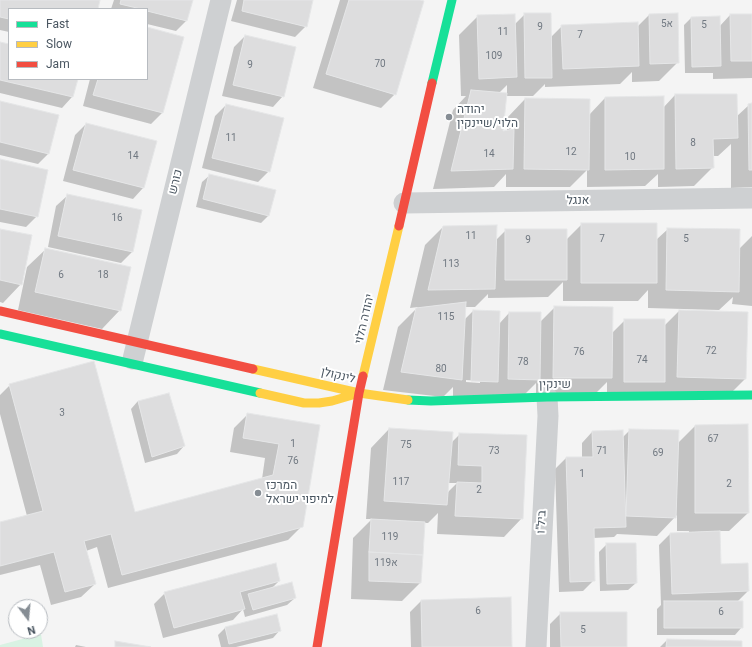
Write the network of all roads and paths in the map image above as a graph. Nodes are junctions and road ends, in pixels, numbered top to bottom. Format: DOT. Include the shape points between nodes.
graph roads {
  1 [pos="221,0"];
  2 [pos="452,0"];
  3 [pos="752,198"];
  4 [pos="404,204"];
  5 [pos="0,311"];
  6 [pos="0,334"];
  7 [pos="136,342"];
  8 [pos="132,364"];
  9 [pos="359,393"];
  10 [pos="752,394"];
  11 [pos="547,397"];
  12 [pos="317,647"];
  13 [pos="536,647"];
  1 -- 7 [label="street, כורש"];
  2 -- 4 [label="street, יהודה הלוי"];
  3 -- 4 [label="street, אנגל"];
  4 -- 9 [label="street, יהודה הלוי"];
  5 -- 7 [label="street, לינקולן"];
  6 -- 8 [label="street, לינקולן"];
  7 -- 8 [label="street, כורש"];
  7 -- 9 [label="street, לינקולן"];
  8 -- 9 [label="street, לינקולן" via="304,403 332,401"];
  9 -- 11 [label="street, שינקין" via="412,401"];
  9 -- 12 [label="street, יהודה הלוי"];
  10 -- 11 [label="street, שינקין"];
  11 -- 13 [label="street, ביל\"ו"];
}
